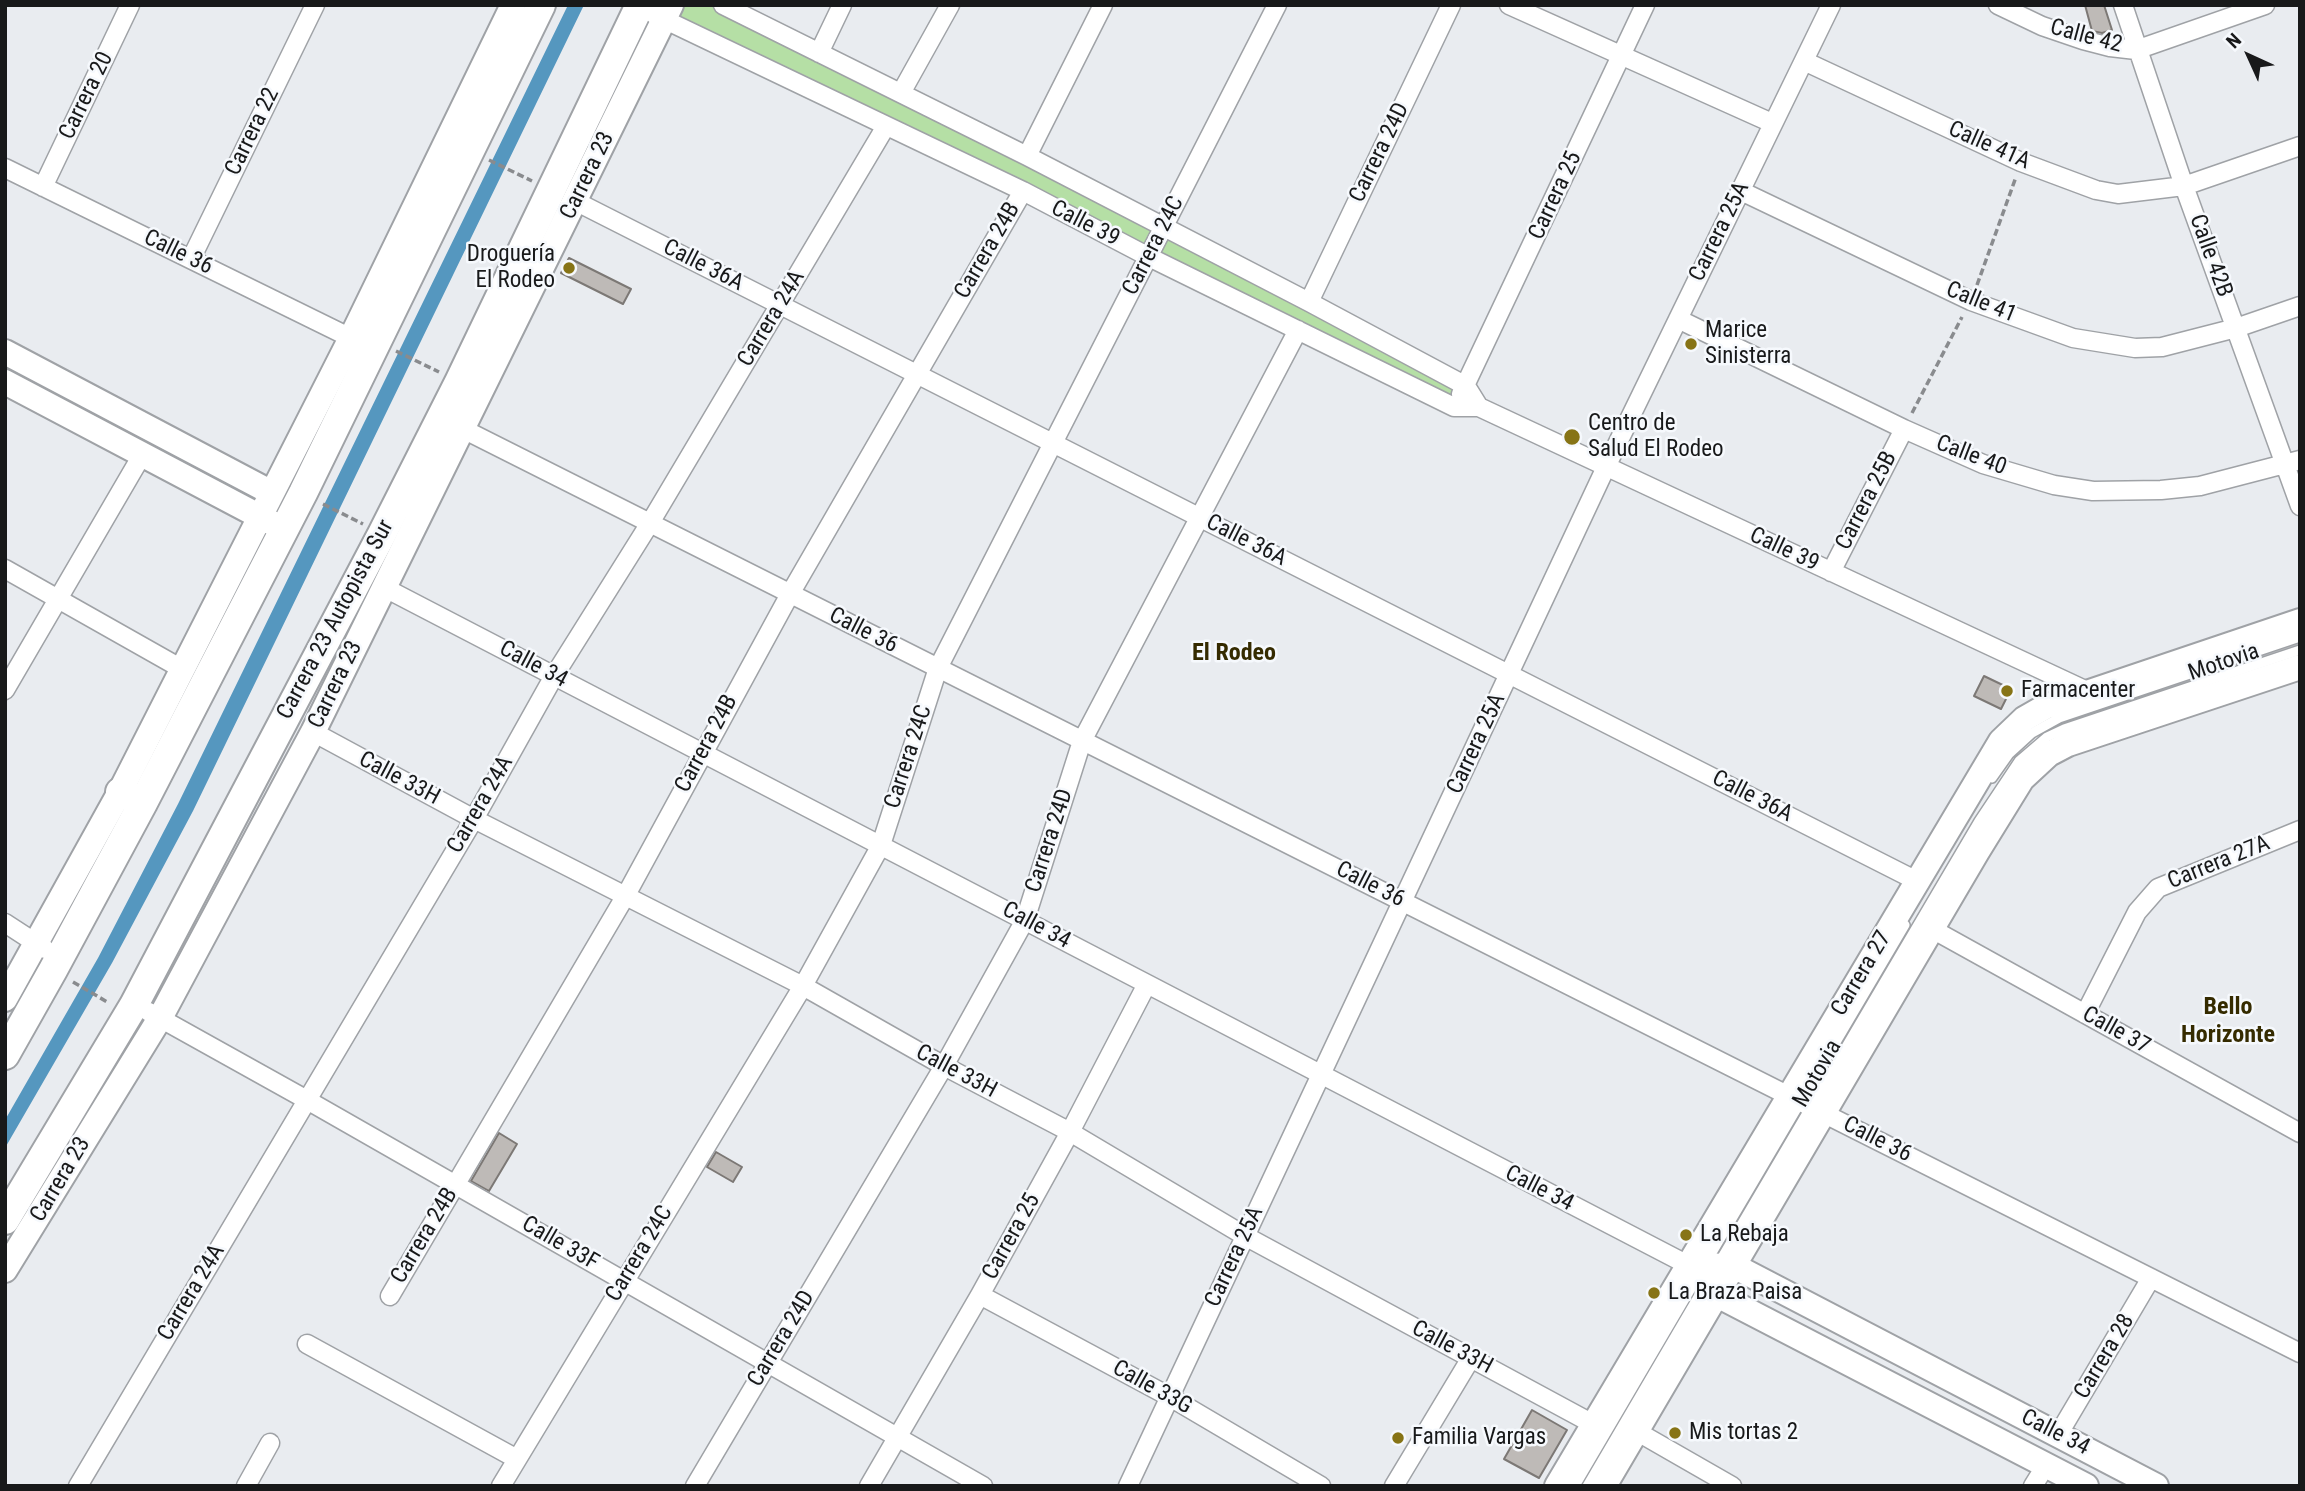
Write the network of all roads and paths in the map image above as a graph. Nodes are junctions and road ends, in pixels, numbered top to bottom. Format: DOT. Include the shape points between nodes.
graph roads {
  1 [pos="130,5"];
  2 [pos="315,5"];
  3 [pos="513,5"];
  4 [pos="541,5"];
  5 [pos="723,5"];
  6 [pos="842,5"];
  7 [pos="950,5"];
  8 [pos="1103,5"];
  9 [pos="1276,5"];
  10 [pos="1451,5"];
  11 [pos="1509,5"];
  12 [pos="1645,5"];
  13 [pos="1831,5"];
  14 [pos="1998,5"];
  15 [pos="2123,5"];
  16 [pos="2265,5"];
  17 [pos="639,6"];
  18 [pos="668,12"];
  19 [pos="2136,50"];
  20 [pos="819,53"];
  21 [pos="1623,56"];
  22 [pos="1804,61"];
  23 [pos="901,93"];
  24 [pos="1772,123"];
  25 [pos="886,126"];
  26 [pos="2300,146"];
  27 [pos="1027,156"];
  28 [pos="488,160"];
  29 [pos="5,168"];
  30 [pos="512,171"];
  31 [pos="2184,186"];
  32 [pos="43,187"];
  33 [pos="1023,191"];
  34 [pos="1741,191"];
  35 [pos="575,201"];
  36 [pos="1164,226"];
  37 [pos="1149,257"];
  38 [pos="191,259"];
  39 [pos="1309,302"];
  40 [pos="780,305"];
  41 [pos="2300,306"];
  42 [pos="1678,319"];
  43 [pos="2236,328"];
  44 [pos="1298,330"];
  45 [pos="351,338"];
  46 [pos="394,350"];
  47 [pos="5,352"];
  48 [pos="424,365"];
  49 [pos="917,374"];
  50 [pos="5,383"];
  51 [pos="1466,386"];
  52 [pos="1454,407"];
  53 [pos="1479,407"];
  54 [pos="452,424"];
  55 [pos="1904,429"];
  56 [pos="1053,443"];
  57 [pos="142,455"];
  58 [pos="2293,463"];
  59 [pos="1606,467"];
  60 [pos="272,493"];
  61 [pos="312,498"];
  62 [pos="2300,506"];
  63 [pos="1201,518"];
  64 [pos="272,523"];
  65 [pos="650,523"];
  66 [pos="374,530"];
  67 [pos="5,569"];
  68 [pos="1830,572"];
  69 [pos="384,588"];
  70 [pos="790,594"];
  71 [pos="59,597"];
  72 [pos="2300,621"];
  73 [pos="2300,637"];
  74 [pos="2300,650"];
  75 [pos="2300,667"];
  76 [pos="182,668"];
  77 [pos="938,668"];
  78 [pos="1509,675"];
  79 [pos="554,676"];
  80 [pos="5,690"];
  81 [pos="2090,692"];
  82 [pos="313,732"];
  83 [pos="1082,741"];
  84 [pos="702,753"];
  85 [pos="1990,781"];
  86 [pos="132,797"];
  87 [pos="474,819"];
  88 [pos="2300,830"];
  89 [pos="881,845"];
  90 [pos="1917,881"];
  91 [pos="626,895"];
  92 [pos="1402,902"];
  93 [pos="1913,912"];
  94 [pos="1025,920"];
  95 [pos="5,923"];
  96 [pos="1932,929"];
  97 [pos="55,961"];
  98 [pos="1147,985"];
  99 [pos="803,986"];
  100 [pos="5,999"];
  101 [pos="124,1005"];
  102 [pos="2085,1014"];
  103 [pos="160,1018"];
  104 [pos="5,1055"];
  105 [pos="944,1066"];
  106 [pos="1321,1075"];
  107 [pos="307,1100"];
  108 [pos="1806,1105"];
  109 [pos="1070,1132"];
  110 [pos="2300,1133"];
  111 [pos="456,1184"];
  112 [pos="5,1220"];
  113 [pos="1245,1236"];
  114 [pos="5,1270"];
  115 [pos="1709,1274"];
  116 [pos="2151,1278"];
  117 [pos="624,1280"];
  118 [pos="980,1295"];
  119 [pos="390,1296"];
  120 [pos="307,1344"];
  121 [pos="2300,1353"];
  122 [pos="1471,1358"];
  123 [pos="768,1363"];
  124 [pos="1170,1397"];
  125 [pos="1593,1424"];
  126 [pos="1636,1431"];
  127 [pos="2058,1435"];
  128 [pos="897,1437"];
  129 [pos="270,1443"];
  130 [pos="517,1459"];
  131 [pos="2039,1475"];
  132 [pos="78,1486"];
  133 [pos="246,1486"];
  134 [pos="501,1486"];
  135 [pos="695,1486"];
  136 [pos="869,1486"];
  137 [pos="983,1486"];
  138 [pos="1128,1486"];
  139 [pos="1321,1486"];
  140 [pos="1394,1486"];
  141 [pos="1557,1486"];
  142 [pos="1575,1486"];
  143 [pos="1587,1486"];
  144 [pos="1605,1486"];
  145 [pos="1732,1486"];
  146 [pos="2085,1486"];
  147 [pos="2156,1486"];
  1 -- 32 [label="street, Carrera 20"];
  2 -- 38 [label="street, Carrera 22"];
  3 -- 45 [label="street"];
  4 -- 64 [label="main road" via="378,343"];
  5 -- 20 [label="street, Calle 39"];
  6 -- 20 [label="street"];
  7 -- 23 [label="street"];
  8 -- 27 [label="street"];
  9 -- 36 [label="street, Carrera 24C"];
  10 -- 39 [label="street, Carrera 24D"];
  11 -- 21 [label="street"];
  12 -- 21 [label="street, Carrera 25"];
  13 -- 22 [label="street, Carrera 25A"];
  14 -- 19 [label="street, Calle 42" via="2083,40"];
  15 -- 19 [label="street, Calle 42B"];
  16 -- 19 [label="street"];
  17 -- 18 [label="street, Calle 39"];
  17 -- 54 [label="main road, Carrera 23 Autopista Sur"];
  18 -- 25 [label="street, Calle 39"];
  18 -- 35 [label="street, Carrera 23"];
  19 -- 31 [label="street, Calle 42B"];
  20 -- 23 [label="street, Calle 39"];
  21 -- 24 [label="street"];
  21 -- 51 [label="street, Carrera 25"];
  22 -- 24 [label="street, Carrera 25A"];
  22 -- 31 [label="street, Calle 41A" via="2021,162 2096,190 2118,194"];
  23 -- 27 [label="street, Calle 39"];
  24 -- 34 [label="street, Carrera 25A"];
  25 -- 33 [label="street, Calle 39"];
  25 -- 40 [label="street, Carrera 24A"];
  26 -- 31 [label="street, Calle 41A"];
  27 -- 36 [label="street, Calle 39"];
  28 -- 30 [label="path"];
  29 -- 32 [label="street, Calle 36"];
  31 -- 43 [label="street, Calle 42B"];
  32 -- 38 [label="street, Calle 36"];
  33 -- 37 [label="street, Calle 39"];
  33 -- 49 [label="street, Carrera 24B"];
  34 -- 42 [label="street, Carrera 25A"];
  34 -- 43 [label="street, Calle 41" via="1971,301 2073,338 2135,348 2162,347"];
  35 -- 40 [label="street, Calle 36A"];
  35 -- 54 [label="street, Carrera 23"];
  36 -- 37 [label="street, Carrera 24C"];
  36 -- 39 [label="street, Calle 39"];
  37 -- 44 [label="street, Calle 39"];
  37 -- 56 [label="street, Carrera 24C"];
  38 -- 45 [label="street, Calle 36"];
  39 -- 51 [label="street, Calle 39"];
  40 -- 49 [label="street, Calle 36A"];
  40 -- 65 [label="street, Carrera 24A"];
  41 -- 43 [label="street, Calle 41"];
  42 -- 55 [label="street, Calle 40"];
  42 -- 59 [label="street, Carrera 25A"];
  43 -- 58 [label="street, Calle 42B"];
  44 -- 52 [label="street, Calle 39"];
  44 -- 63 [label="street, Carrera 24D"];
  45 -- 60 [label="street"];
  46 -- 48 [label="path"];
  47 -- 60 [label="street"];
  49 -- 56 [label="street, Calle 36A"];
  49 -- 70 [label="street, Carrera 24B"];
  50 -- 57 [label="street"];
  51 -- 52 [label="street"];
  51 -- 53 [label="street"];
  52 -- 53 [label="street, Calle 39"];
  53 -- 59 [label="street, Calle 39"];
  54 -- 65 [label="street, Calle 36"];
  54 -- 69 [label="street, Carrera 23"];
  54 -- 101 [label="main road, Carrera 23 Autopista Sur" via="382,534"];
  55 -- 58 [label="street, Calle 40" via="1983,464 2093,491 2200,486"];
  55 -- 68 [label="street, Carrera 25B"];
  56 -- 63 [label="street, Calle 36A"];
  56 -- 77 [label="street, Carrera 24C"];
  57 -- 64 [label="street"];
  57 -- 71 [label="street"];
  58 -- 62 [label="street, Calle 42B"];
  59 -- 68 [label="street, Calle 39"];
  59 -- 78 [label="street, Carrera 25A"];
  60 -- 64 [label="street"];
  61 -- 66 [label="path"];
  63 -- 78 [label="street, Calle 36A"];
  63 -- 83 [label="street, Carrera 24D"];
  64 -- 76 [label="street"];
  64 -- 86 [label="main road"];
  65 -- 70 [label="street, Calle 36"];
  65 -- 79 [label="street, Carrera 24A"];
  67 -- 71 [label="street"];
  68 -- 81 [label="street, Calle 39"];
  69 -- 79 [label="street, Calle 34"];
  69 -- 82 [label="street, Carrera 23"];
  70 -- 77 [label="street, Calle 36"];
  70 -- 84 [label="street, Carrera 24B"];
  71 -- 76 [label="street"];
  71 -- 80 [label="street"];
  72 -- 81 [label="street, Carrera 27"];
  73 -- 85 [label="lane, Motovia" via="2059,718 2032,733"];
  74 -- 108 [label="lane, Motovia" via="2064,729 2032,748 1993,799"];
  75 -- 96 [label="street, Carrera 27" via="2049,754 2012,793"];
  76 -- 86 [label="street"];
  77 -- 83 [label="street, Calle 36"];
  77 -- 89 [label="street, Carrera 24C"];
  78 -- 90 [label="street, Calle 36A"];
  78 -- 92 [label="street, Carrera 25A"];
  79 -- 84 [label="street, Calle 34"];
  79 -- 87 [label="street, Carrera 24A"];
  81 -- 90 [label="street, Carrera 27" via="2039,710 2009,732"];
  82 -- 87 [label="street, Calle 33H"];
  82 -- 103 [label="street, Carrera 23"];
  83 -- 92 [label="street, Calle 36"];
  83 -- 94 [label="street, Carrera 24D"];
  84 -- 89 [label="street, Calle 34"];
  84 -- 91 [label="street, Carrera 24B"];
  86 -- 97 [label="main road"];
  87 -- 91 [label="street, Calle 33H"];
  87 -- 107 [label="street, Carrera 24A"];
  88 -- 102 [label="street, Carrera 27A" via="2158,888 2137,912"];
  89 -- 94 [label="street, Calle 34"];
  89 -- 99 [label="street, Carrera 24C"];
  90 -- 108 [label="street, Carrera 27"];
  91 -- 99 [label="street, Calle 33H"];
  91 -- 111 [label="street, Carrera 24B"];
  92 -- 106 [label="street, Carrera 25A"];
  92 -- 108 [label="street, Calle 36"];
  93 -- 108 [label="lane, Motovia"];
  94 -- 98 [label="street, Calle 34"];
  94 -- 105 [label="street, Carrera 24D"];
  95 -- 97 [label="street"];
  96 -- 102 [label="street, Calle 37"];
  96 -- 108 [label="street, Carrera 27"];
  97 -- 100 [label="street"];
  97 -- 101 [label="path"];
  97 -- 104 [label="main road"];
  98 -- 106 [label="street, Calle 34"];
  98 -- 109 [label="street, Carrera 25"];
  99 -- 105 [label="street, Calle 33H"];
  99 -- 117 [label="street, Carrera 24C"];
  101 -- 103 [label="street, Calle 33F"];
  101 -- 112 [label="main road, Carrera 23 Autopista Sur"];
  102 -- 110 [label="street, Calle 37"];
  103 -- 107 [label="street, Calle 33F"];
  103 -- 114 [label="street, Carrera 23"];
  105 -- 109 [label="street, Calle 33H"];
  105 -- 123 [label="street, Carrera 24D"];
  106 -- 113 [label="street, Carrera 25A"];
  106 -- 115 [label="street, Calle 34"];
  107 -- 111 [label="street, Calle 33F"];
  107 -- 132 [label="street, Carrera 24A"];
  108 -- 115 [label="street, Carrera 27"];
  108 -- 115 [label="street, Carrera 27"];
  108 -- 116 [label="street, Calle 36"];
  109 -- 113 [label="street, Calle 33H"];
  109 -- 118 [label="street, Carrera 25"];
  111 -- 117 [label="street, Calle 33F"];
  111 -- 119 [label="street, Carrera 24B"];
  113 -- 122 [label="street, Calle 33H"];
  113 -- 124 [label="street, Carrera 25A"];
  115 -- 125 [label="street, Carrera 27"];
  115 -- 126 [label="street, Carrera 27"];
  115 -- 127 [label="street, Calle 34"];
  115 -- 131 [label="street, Calle 34"];
  115 -- 142 [label="lane"];
  115 -- 143 [label="lane"];
  116 -- 121 [label="street, Calle 36"];
  116 -- 127 [label="street, Carrera 28"];
  117 -- 123 [label="street, Calle 33F"];
  117 -- 130 [label="street, Carrera 24C"];
  118 -- 124 [label="street, Calle 33G"];
  118 -- 128 [label="street, Carrera 25"];
  120 -- 130 [label="street"];
  122 -- 125 [label="street, Calle 33H"];
  122 -- 140 [label="street"];
  123 -- 128 [label="street, Calle 33F"];
  123 -- 135 [label="street, Carrera 24D"];
  124 -- 138 [label="street, Carrera 25A"];
  124 -- 139 [label="street, Calle 33G"];
  125 -- 141 [label="street, Carrera 27"];
  126 -- 144 [label="street, Carrera 27"];
  126 -- 145 [label="street"];
  127 -- 147 [label="street, Calle 34"];
  128 -- 136 [label="street, Carrera 25"];
  128 -- 137 [label="street, Calle 33F"];
  129 -- 133 [label="street"];
  130 -- 134 [label="street, Carrera 24C"];
  131 -- 146 [label="street, Calle 34"];
}
